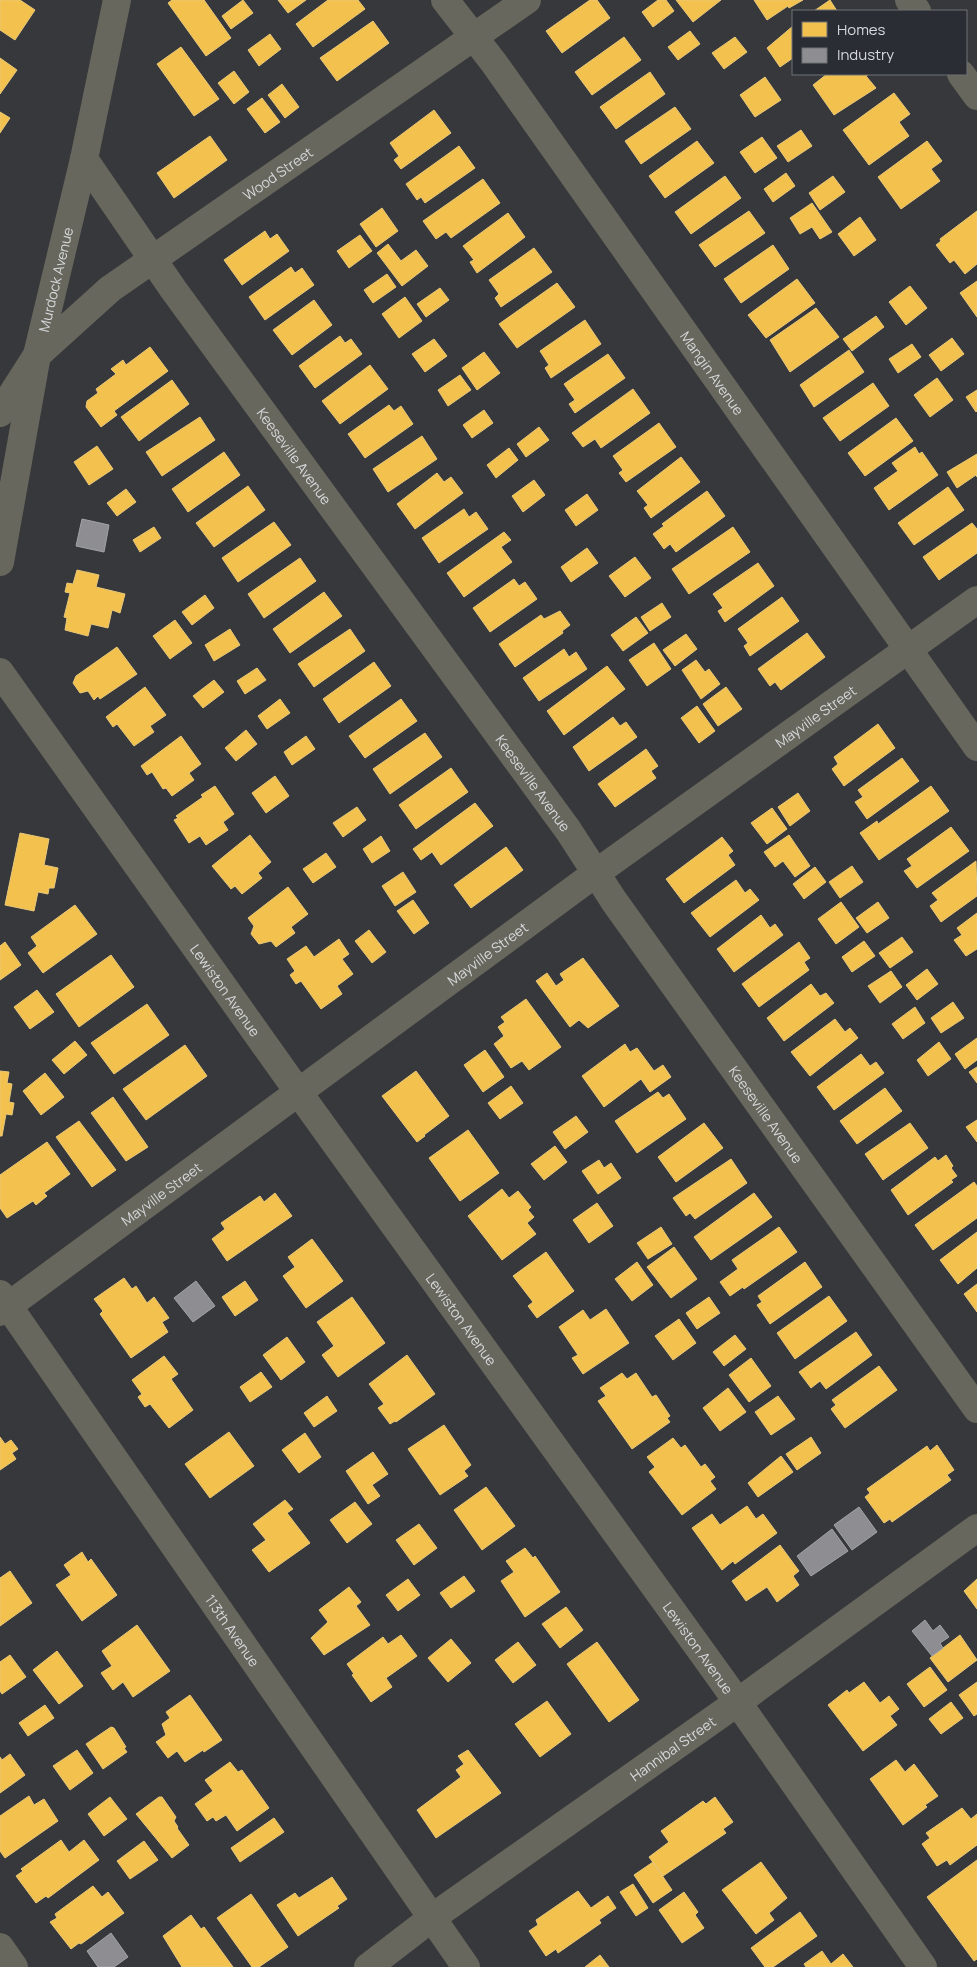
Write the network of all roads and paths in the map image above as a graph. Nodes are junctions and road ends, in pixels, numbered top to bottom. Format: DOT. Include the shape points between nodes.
graph roads {
  1 [pos="117,0"];
  2 [pos="445,0"];
  3 [pos="527,0"];
  4 [pos="475,38"];
  5 [pos="962,75"];
  6 [pos="977,96"];
  7 [pos="84,159"];
  8 [pos="152,258"];
  9 [pos="37,355"];
  10 [pos="0,412"];
  11 [pos="0,562"];
  12 [pos="977,600"];
  13 [pos="908,650"];
  14 [pos="0,672"];
  15 [pos="977,747"];
  16 [pos="596,873"];
  17 [pos="299,1094"];
  18 [pos="3,1304"];
  19 [pos="977,1409"];
  20 [pos="977,1528"];
  21 [pos="738,1702"];
  22 [pos="433,1917"];
  23 [pos="0,1947"];
  24 [pos="14,1967"];
  25 [pos="368,1967"];
  26 [pos="466,1967"];
  27 [pos="923,1967"];
  1 -- 7 [label="street, Murdock Avenue"];
  2 -- 4 [label="street, Mangin Avenue"];
  3 -- 4 [label="street, Wood Street"];
  4 -- 8 [label="street, Wood Street"];
  4 -- 13 [label="street, Mangin Avenue"];
  5 -- 6 [label="street"];
  7 -- 8 [label="street, Keeseville Avenue"];
  7 -- 9 [label="street, Murdock Avenue"];
  8 -- 9 [label="street, Wood Street" via="110,289"];
  8 -- 16 [label="street, Keeseville Avenue"];
  9 -- 10 [label="street"];
  9 -- 11 [label="street, Murdock Avenue"];
  12 -- 13 [label="street, Mayville Street"];
  13 -- 15 [label="street, Mangin Avenue"];
  13 -- 16 [label="street, Mayville Street"];
  14 -- 17 [label="street, Lewiston Avenue"];
  16 -- 17 [label="street, Mayville Street"];
  16 -- 19 [label="street, Keeseville Avenue"];
  17 -- 18 [label="street, Mayville Street"];
  17 -- 21 [label="street, Lewiston Avenue"];
  18 -- 22 [label="street, 113th Avenue"];
  20 -- 21 [label="street, Hannibal Street"];
  21 -- 22 [label="street, Hannibal Street"];
  21 -- 27 [label="street, Lewiston Avenue"];
  22 -- 25 [label="street, Hannibal Street"];
  22 -- 26 [label="street, 113th Avenue"];
  23 -- 24 [label="street"];
}
